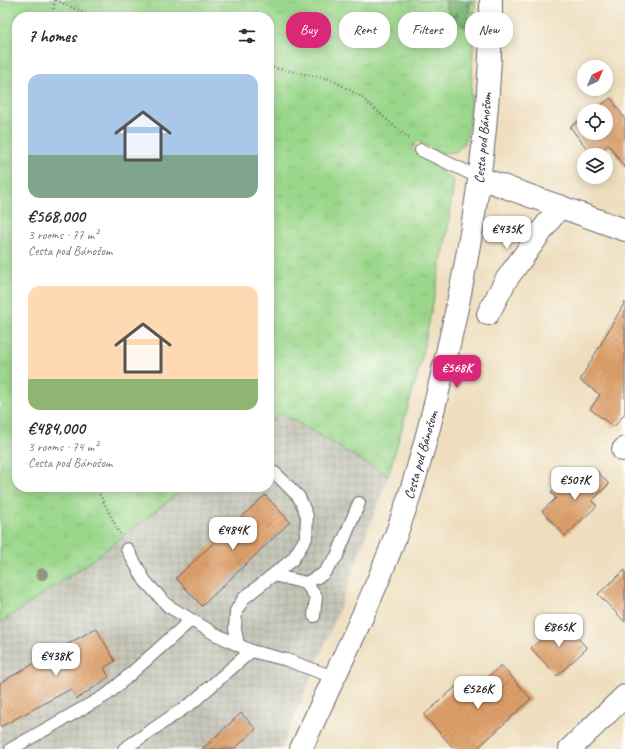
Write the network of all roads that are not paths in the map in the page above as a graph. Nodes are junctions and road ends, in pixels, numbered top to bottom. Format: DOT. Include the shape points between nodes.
graph roads {
  1 [pos="491,0"];
  2 [pos="421,150"];
  3 [pos="480,178"];
  4 [pos="560,206"];
  5 [pos="625,230"];
  6 [pos="488,314"];
  7 [pos="275,473"];
  8 [pos="359,503"];
  9 [pos="127,549"];
  10 [pos="273,575"];
  11 [pos="306,583"];
  12 [pos="314,616"];
  13 [pos="191,620"];
  14 [pos="238,645"];
  15 [pos="250,651"];
  16 [pos="333,677"];
  17 [pos="625,696"];
  18 [pos="11,749"];
  19 [pos="124,749"];
  20 [pos="301,749"];
  21 [pos="570,749"];
  1 -- 3 [label="street, Cesta pod Bánošom" via="486,126"];
  2 -- 3 [label="lane"];
  3 -- 4 [label="street"];
  3 -- 16 [label="street, Cesta pod Bánošom" via="458,308 423,451 404,513 371,595"];
  4 -- 5 [label="street"];
  4 -- 6 [label="street" via="506,280"];
  7 -- 10 [label="lane" via="299,497 307,516 306,538 293,559"];
  8 -- 11 [label="lane" via="337,556 323,574"];
  9 -- 13 [label="lane" via="145,581 168,606"];
  10 -- 11 [label="lane"];
  10 -- 14 [label="lane" via="244,598 236,611 235,629"];
  11 -- 12 [label="lane" via="316,597"];
  13 -- 14 [label="lane"];
  13 -- 18 [label="lane" via="108,694"];
  14 -- 15 [label="lane"];
  15 -- 16 [label="lane" via="287,660"];
  15 -- 19 [label="lane" via="193,702"];
  16 -- 20 [label="street, Cesta pod Bánošom"];
  17 -- 21 [label="street"];
}
